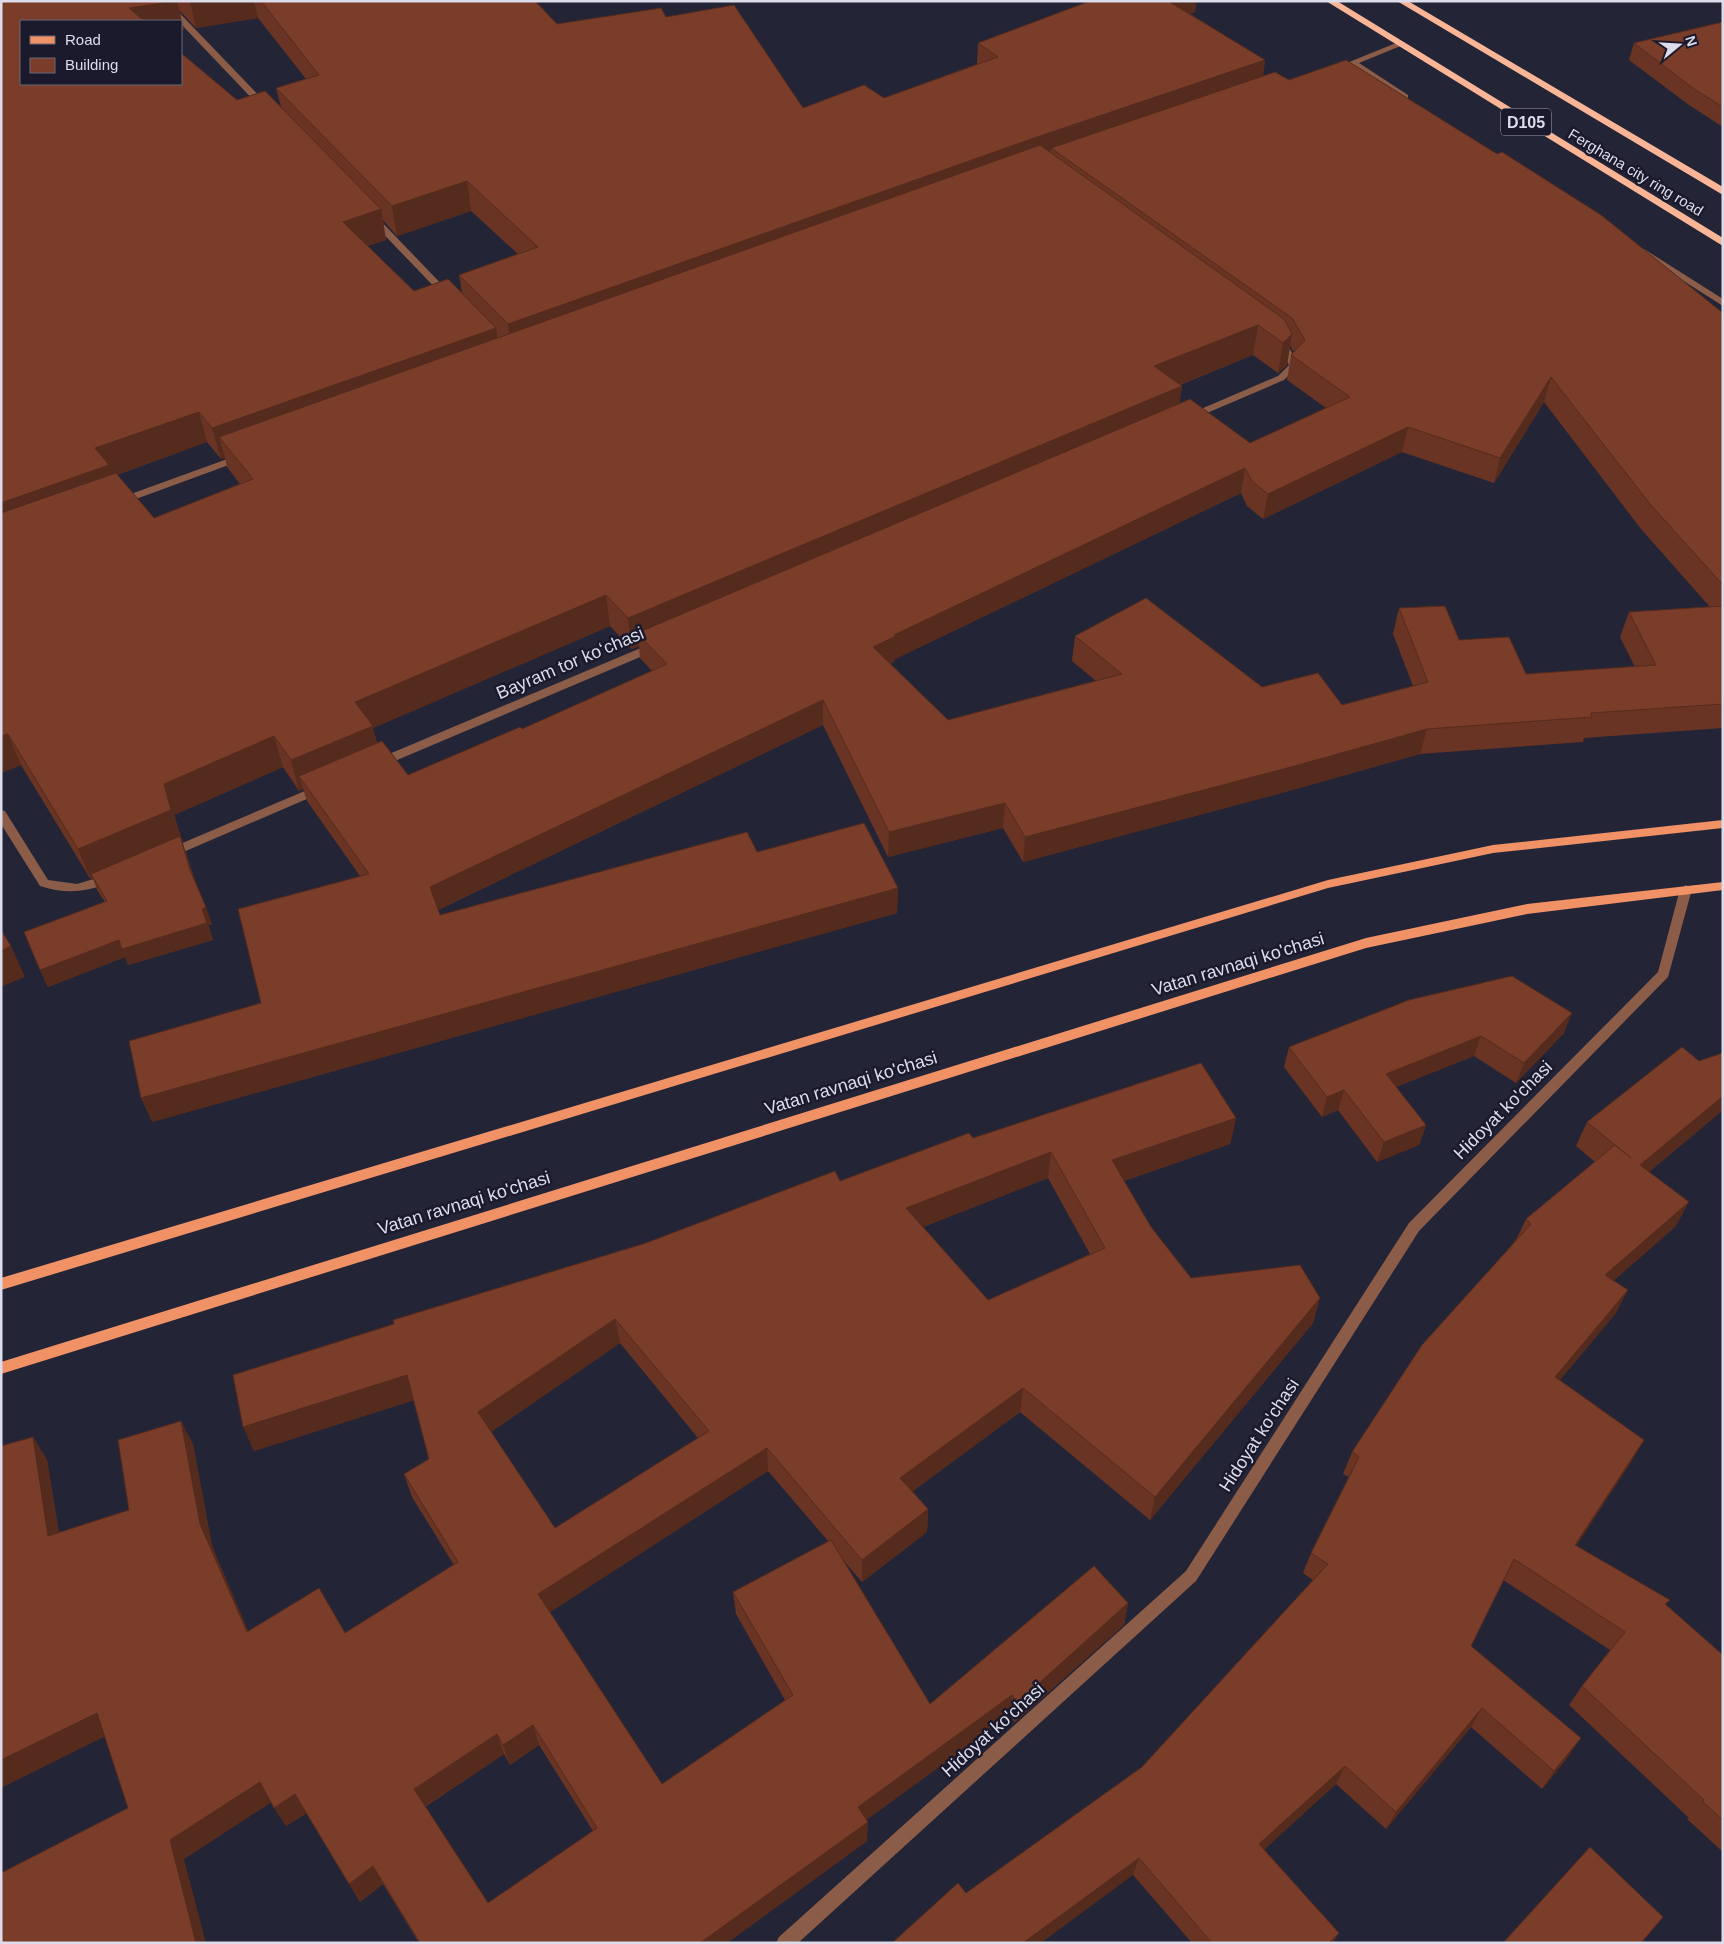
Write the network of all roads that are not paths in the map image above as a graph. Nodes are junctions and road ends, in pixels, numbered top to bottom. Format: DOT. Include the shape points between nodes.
graph roads {
  1 [pos="163,1"];
  2 [pos="1330,1"];
  3 [pos="1401,1"];
  4 [pos="181,20"];
  5 [pos="182,21"];
  6 [pos="1399,45"];
  7 [pos="1353,63"];
  8 [pos="1325,73"];
  9 [pos="1411,101"];
  10 [pos="274,116"];
  11 [pos="1723,192"];
  12 [pos="364,209"];
  13 [pos="1723,243"];
  14 [pos="1634,245"];
  15 [pos="454,302"];
  16 [pos="1723,303"];
  17 [pos="1268,335"];
  18 [pos="1180,421"];
  19 [pos="251,453"];
  20 [pos="112,504"];
  21 [pos="668,640"];
  22 [pos="366,769"];
  23 [pos="330,784"];
  24 [pos="1,814"];
  25 [pos="1723,824"];
  26 [pos="156,859"];
  27 [pos="119,874"];
  28 [pos="1723,886"];
  29 [pos="1686,889"];
  30 [pos="1,1284"];
  31 [pos="1,1368"];
  32 [pos="785,1943"];
  1 -- 4 [label="street"];
  2 -- 6 [label="highway, Ferghana city ring road / D105"];
  3 -- 11 [label="highway, Ferghana city ring road / D105"];
  5 -- 10 [label="street"];
  6 -- 7 [label="street"];
  6 -- 13 [label="highway, Ferghana city ring road / D105"];
  7 -- 8 [label="street"];
  7 -- 9 [label="street"];
  12 -- 15 [label="street"];
  14 -- 16 [label="street"];
  17 -- 18 [label="street" via="1284,346 1294,365 1281,378"];
  19 -- 20 [label="street"];
  21 -- 22 [label="street, Bayram tor koʻchasi"];
  23 -- 26 [label="street"];
  24 -- 27 [label="street" via="44,883 66,889 92,886"];
  25 -- 30 [label="main road" via="1493,849 1328,884"];
  28 -- 29 [label="main road, Vatan ravnaqi ko'chasi"];
  29 -- 31 [label="main road, Vatan ravnaqi ko'chasi" via="1527,909 1366,943"];
  29 -- 32 [label="street, Hidoyat ko'chasi" via="1664,974 1414,1227 1191,1576"];
}
